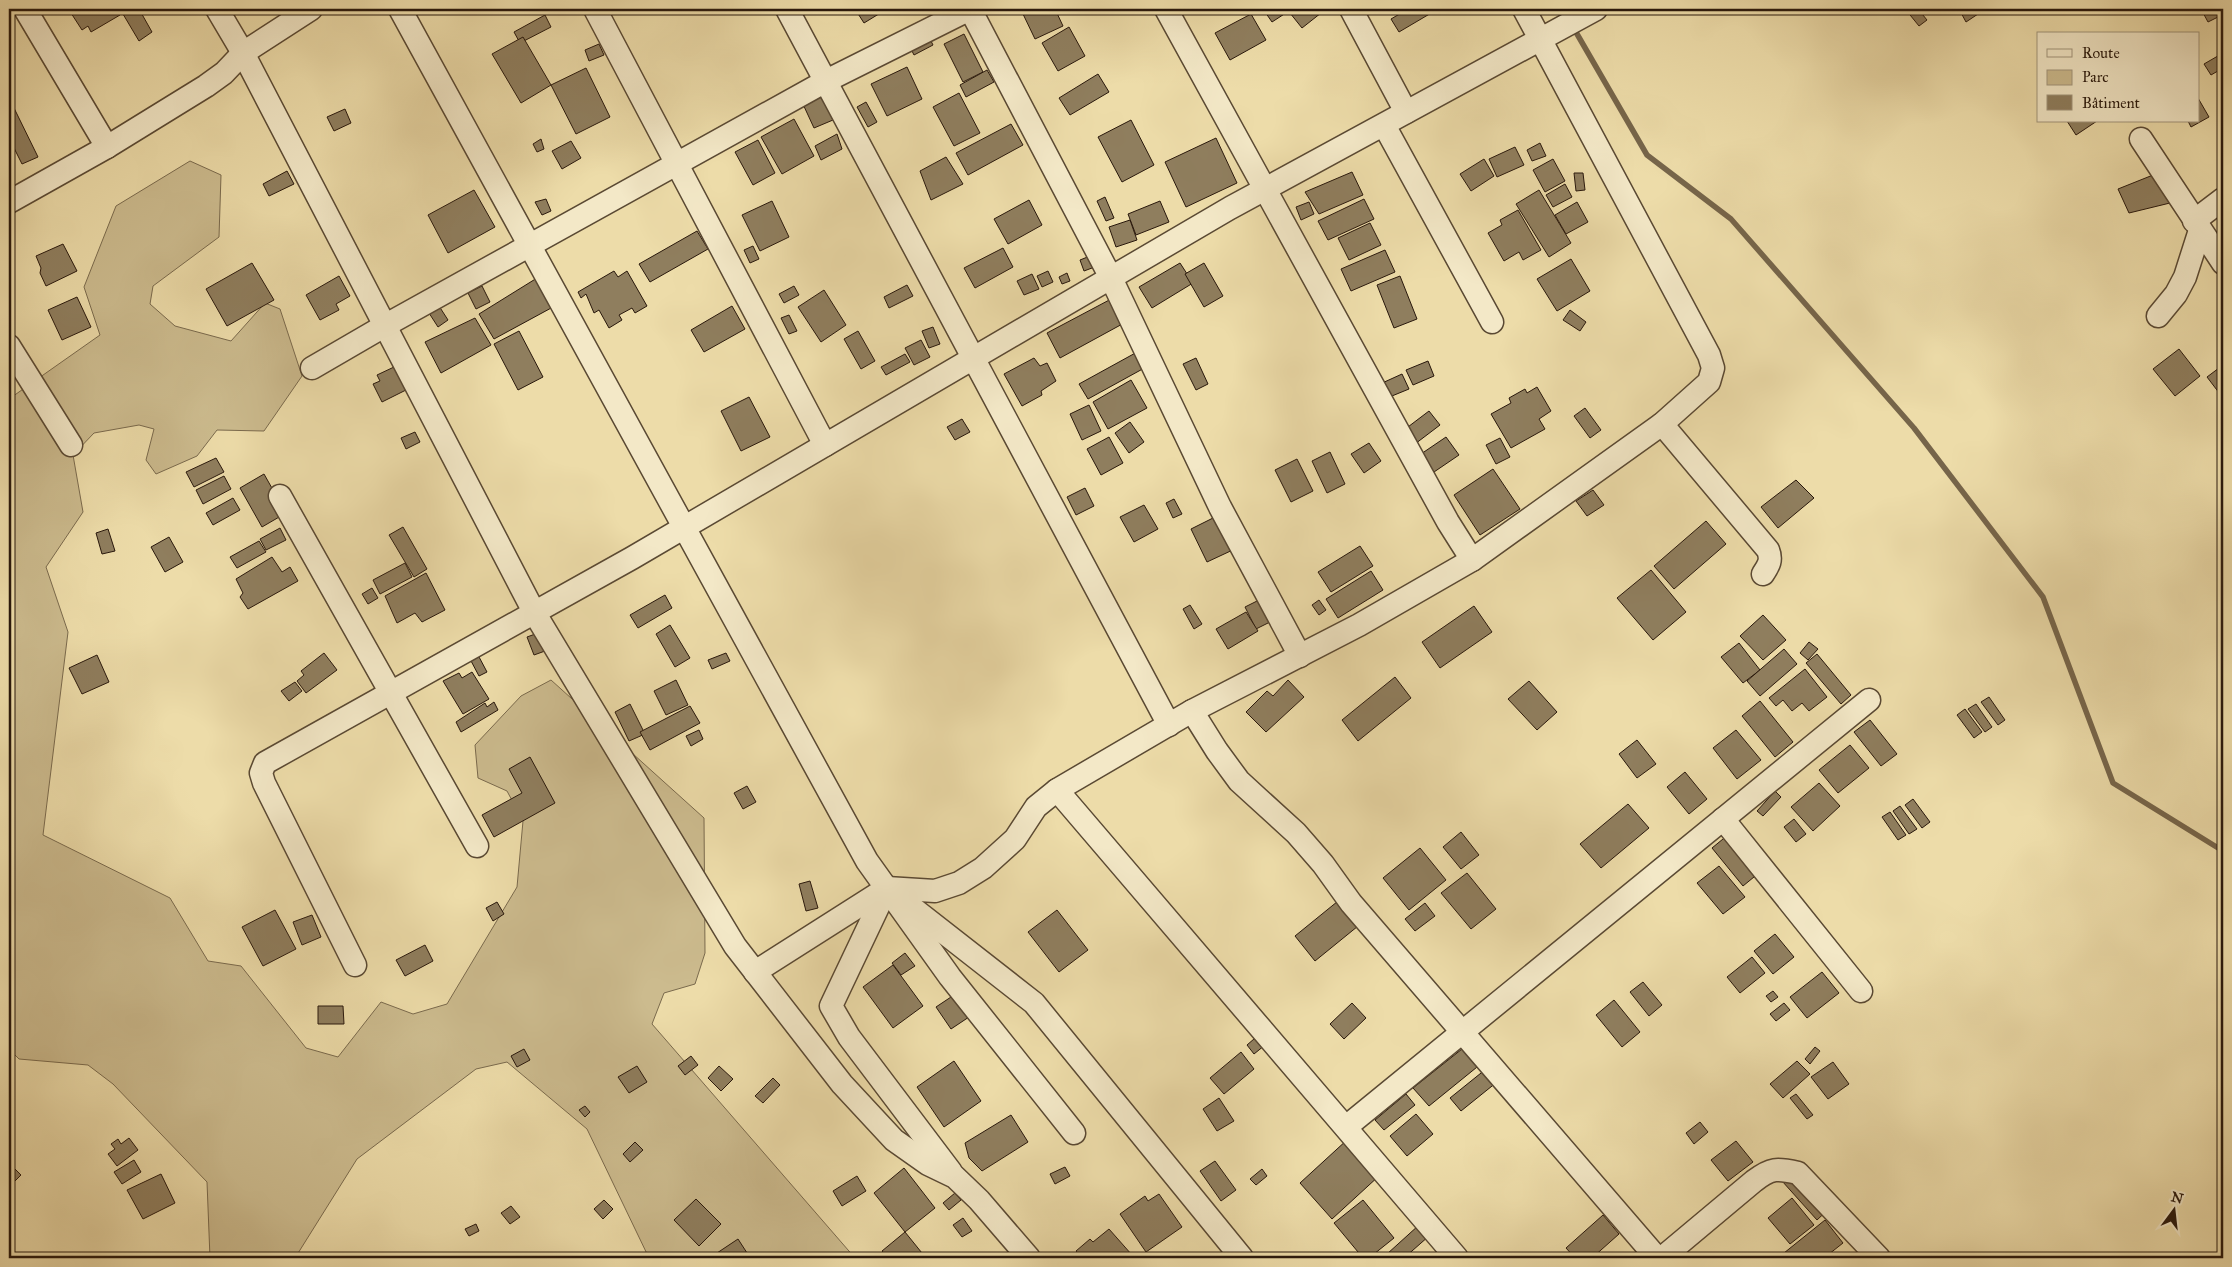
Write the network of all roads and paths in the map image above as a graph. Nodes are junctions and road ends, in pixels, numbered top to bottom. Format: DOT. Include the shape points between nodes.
graph roads {
  1 [pos="25,9"];
  2 [pos="217,9"];
  3 [pos="311,9"];
  4 [pos="400,9"];
  5 [pos="595,9"];
  6 [pos="787,9"];
  7 [pos="970,9"];
  8 [pos="1166,9"];
  9 [pos="1351,9"];
  10 [pos="1524,9"];
  11 [pos="1596,9"];
  12 [pos="1542,39"];
  13 [pos="243,53"];
  14 [pos="826,81"];
  15 [pos="1406,112"];
  16 [pos="1384,125"];
  17 [pos="2141,139"];
  18 [pos="107,147"];
  19 [pos="676,164"];
  20 [pos="1264,190"];
  21 [pos="2223,199"];
  22 [pos="9,202"];
  23 [pos="2197,225"];
  24 [pos="529,246"];
  25 [pos="2223,263"];
  26 [pos="1111,278"];
  27 [pos="2158,316"];
  28 [pos="1492,322"];
  29 [pos="386,325"];
  30 [pos="9,346"];
  31 [pos="974,358"];
  32 [pos="312,368"];
  33 [pos="1662,424"];
  34 [pos="71,445"];
  35 [pos="825,445"];
  36 [pos="280,496"];
  37 [pos="683,528"];
  38 [pos="1472,560"];
  39 [pos="1763,574"];
  40 [pos="534,612"];
  41 [pos="1300,656"];
  42 [pos="391,693"];
  43 [pos="1869,700"];
  44 [pos="1192,711"];
  45 [pos="1169,725"];
  46 [pos="1057,790"];
  47 [pos="1723,819"];
  48 [pos="477,846"];
  49 [pos="887,888"];
  50 [pos="355,965"];
  51 [pos="755,972"];
  52 [pos="1861,991"];
  53 [pos="1464,1032"];
  54 [pos="1346,1127"];
  55 [pos="1074,1133"];
  56 [pos="955,1177"];
  57 [pos="1029,1258"];
  58 [pos="1242,1258"];
  59 [pos="1457,1258"];
  60 [pos="1657,1258"];
  61 [pos="1662,1258"];
  62 [pos="1879,1258"];
  1 -- 18 [label="street"];
  2 -- 13 [label="street"];
  3 -- 13 [label="street"];
  4 -- 24 [label="street"];
  5 -- 19 [label="street"];
  6 -- 14 [label="street"];
  7 -- 14 [label="street"];
  7 -- 26 [label="street"];
  8 -- 20 [label="street"];
  9 -- 15 [label="street"];
  10 -- 12 [label="street"];
  11 -- 12 [label="street"];
  12 -- 15 [label="street"];
  12 -- 33 [label="street" via="1712,362 1713,375 1709,382"];
  13 -- 18 [label="street" via="206,86"];
  13 -- 29 [label="street"];
  14 -- 19 [label="street"];
  14 -- 31 [label="street"];
  15 -- 16 [label="street"];
  16 -- 20 [label="street"];
  16 -- 28 [label="street"];
  17 -- 23 [label="street"];
  18 -- 22 [label="street"];
  19 -- 24 [label="street"];
  19 -- 35 [label="street"];
  20 -- 26 [label="street"];
  20 -- 38 [label="street"];
  21 -- 23 [label="street"];
  23 -- 25 [label="street"];
  23 -- 27 [label="street" via="2185,277"];
  24 -- 29 [label="street"];
  24 -- 37 [label="street"];
  26 -- 31 [label="street"];
  26 -- 41 [label="street" via="1220,507"];
  29 -- 32 [label="street"];
  29 -- 40 [label="street"];
  30 -- 34 [label="street"];
  31 -- 35 [label="street"];
  31 -- 45 [label="street"];
  33 -- 38 [label="street"];
  33 -- 39 [label="street" via="1768,550 1771,557"];
  35 -- 37 [label="street"];
  36 -- 42 [label="street"];
  37 -- 40 [label="street"];
  37 -- 49 [label="street" via="868,861"];
  38 -- 41 [label="street"];
  40 -- 42 [label="street"];
  40 -- 51 [label="street" via="735,946"];
  41 -- 44 [label="street"];
  42 -- 48 [label="street"];
  42 -- 50 [label="street" via="265,763 261,773"];
  43 -- 47 [label="street"];
  44 -- 45 [label="street"];
  44 -- 53 [label="street" via="1239,781 1296,833 1350,903"];
  45 -- 46 [label="street"];
  46 -- 49 [label="street" via="1036,807 1014,839 984,868 959,883 936,891"];
  46 -- 54 [label="street"];
  47 -- 52 [label="street"];
  47 -- 53 [label="street"];
  49 -- 51 [label="street"];
  49 -- 55 [label="street" via="950,977"];
  49 -- 56 [label="street" via="832,1006 849,1036"];
  49 -- 58 [label="street" via="1034,1003"];
  51 -- 56 [label="street" via="842,1084 894,1140 928,1164"];
  53 -- 54 [label="street"];
  53 -- 60 [label="street"];
  54 -- 59 [label="street"];
  56 -- 57 [label="street"];
  61 -- 62 [label="street" via="1754,1181 1780,1168 1798,1173"];
}
